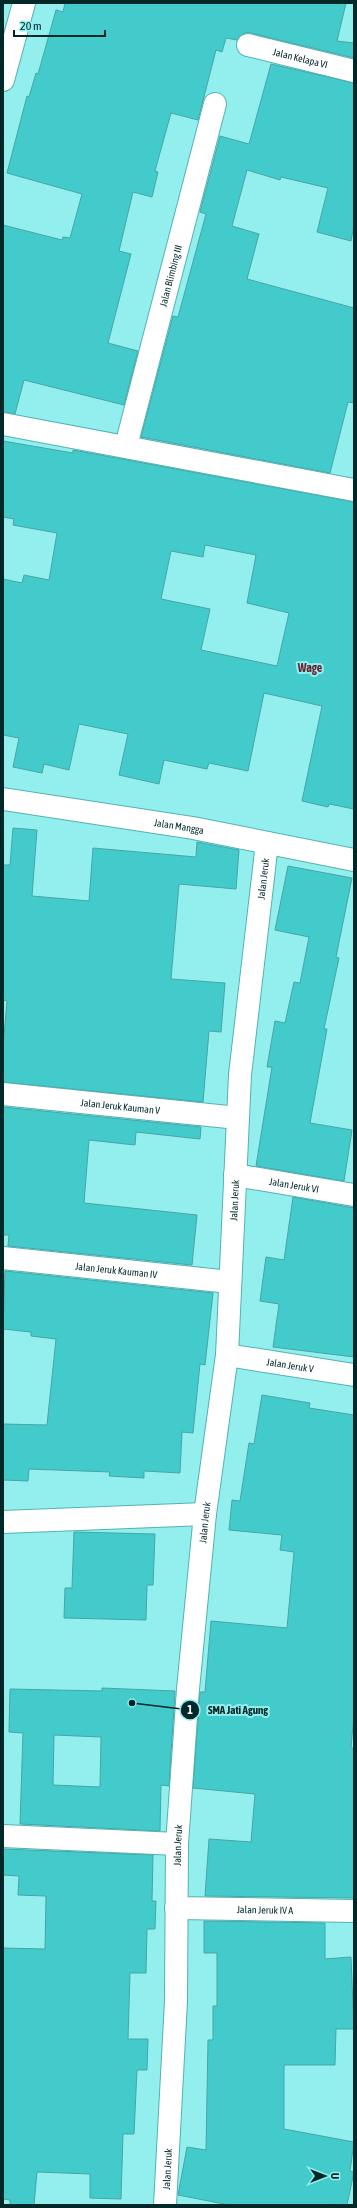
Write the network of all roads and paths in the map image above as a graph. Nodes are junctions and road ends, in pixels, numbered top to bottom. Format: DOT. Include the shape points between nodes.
graph roads {
  1 [pos="24,3"];
  2 [pos="248,45"];
  3 [pos="7,53"];
  4 [pos="354,71"];
  5 [pos="3,80"];
  6 [pos="215,104"];
  7 [pos="3,424"];
  8 [pos="126,446"];
  9 [pos="354,490"];
  10 [pos="3,799"];
  11 [pos="267,843"];
  12 [pos="354,860"];
  13 [pos="3,1094"];
  14 [pos="238,1118"];
  15 [pos="235,1175"];
  16 [pos="354,1195"];
  17 [pos="3,1258"];
  18 [pos="230,1282"];
  19 [pos="228,1355"];
  20 [pos="354,1375"];
  21 [pos="205,1514"];
  22 [pos="3,1522"];
  23 [pos="3,1836"];
  24 [pos="177,1844"];
  25 [pos="176,1908"];
  26 [pos="354,1911"];
  27 [pos="165,2205"];
  1 -- 3 [label="street"];
  2 -- 4 [label="street, Jalan Kelapa VI"];
  3 -- 5 [label="street"];
  6 -- 8 [label="street, Jalan Blimbing III"];
  7 -- 8 [label="street"];
  8 -- 9 [label="street"];
  10 -- 11 [label="street, Jalan Mangga" via="193,828"];
  11 -- 12 [label="street, Jalan Mangga"];
  11 -- 14 [label="street, Jalan Jeruk" via="240,1075"];
  13 -- 14 [label="street, Jalan Jeruk Kauman V"];
  14 -- 15 [label="street, Jalan Jeruk"];
  15 -- 16 [label="street, Jalan Jeruk VI"];
  15 -- 18 [label="street, Jalan Jeruk"];
  17 -- 18 [label="street, Jalan Jeruk Kauman IV"];
  18 -- 19 [label="street, Jalan Jeruk"];
  19 -- 20 [label="street, Jalan Jeruk V"];
  19 -- 21 [label="street, Jalan Jeruk"];
  21 -- 22 [label="street"];
  21 -- 24 [label="street, Jalan Jeruk" via="188,1689"];
  23 -- 24 [label="street"];
  24 -- 25 [label="street, Jalan Jeruk"];
  25 -- 26 [label="street, Jalan Jeruk IV A"];
  25 -- 27 [label="street, Jalan Jeruk" via="176,2001"];
}
